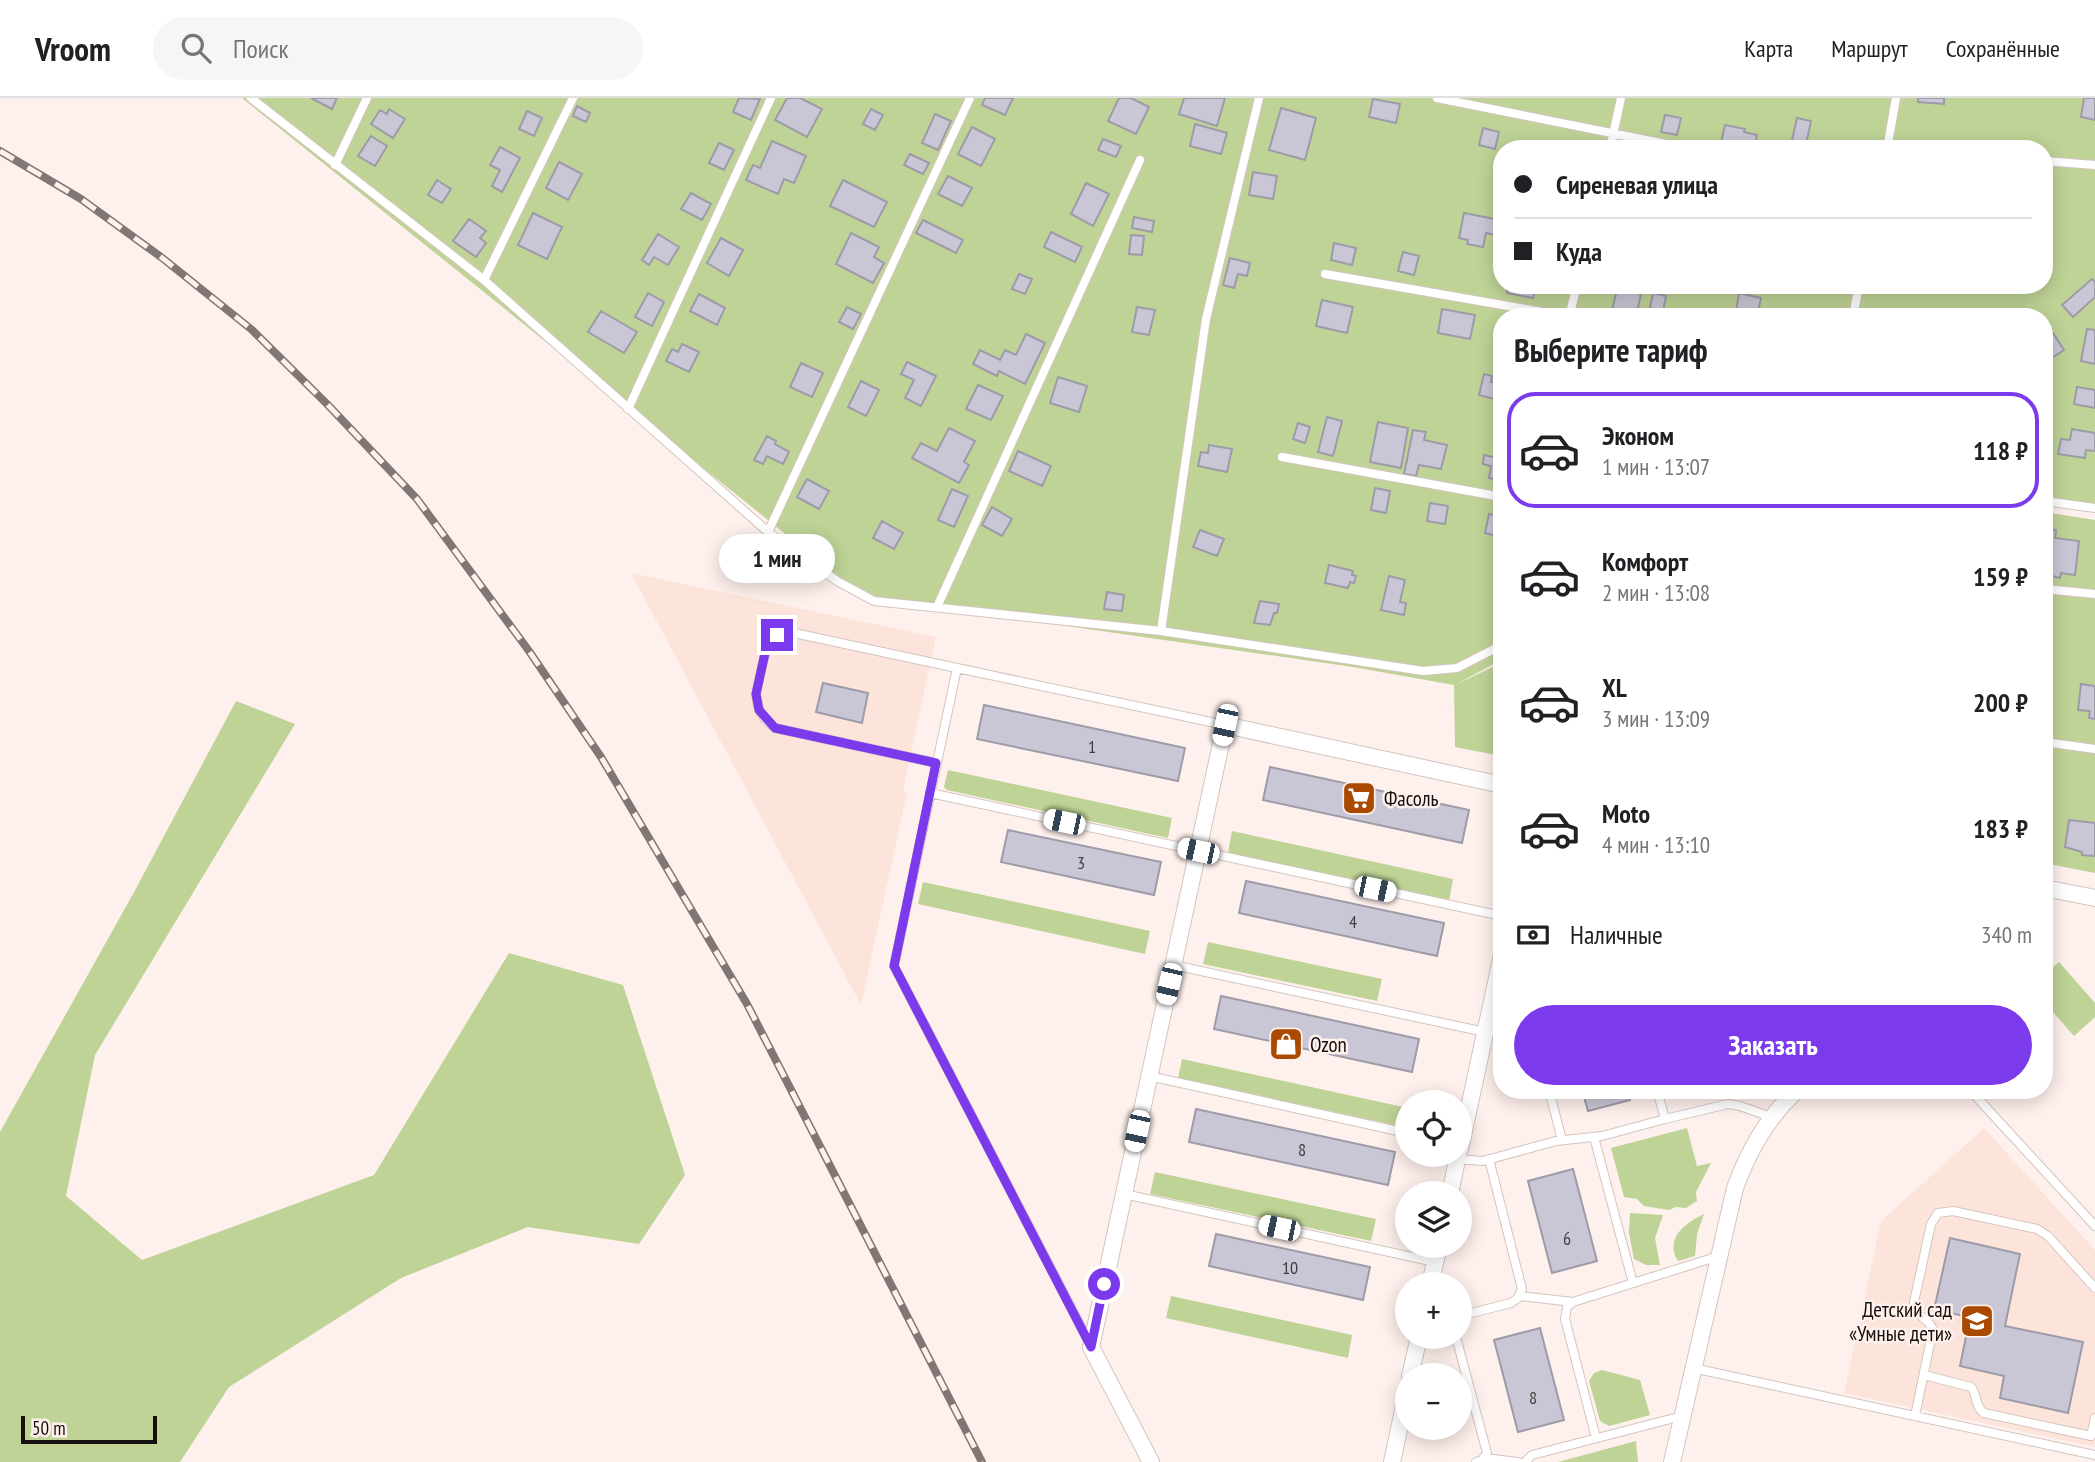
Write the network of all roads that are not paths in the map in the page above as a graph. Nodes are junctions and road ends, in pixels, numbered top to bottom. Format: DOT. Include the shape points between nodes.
graph roads {
  1 [pos="251,98"];
  2 [pos="367,98"];
  3 [pos="573,98"];
  4 [pos="771,98"];
  5 [pos="970,98"];
  6 [pos="1259,98"];
  7 [pos="1437,98"];
  8 [pos="1621,98"];
  9 [pos="1896,98"];
  10 [pos="1614,134"];
  11 [pos="1612,140"];
  12 [pos="1645,140"];
  13 [pos="1889,140"];
  14 [pos="1140,160"];
  15 [pos="2053,162"];
  16 [pos="335,164"];
  17 [pos="2095,165"];
  18 [pos="1325,274"];
  19 [pos="484,280"];
  20 [pos="1519,308"];
  21 [pos="628,409"];
  22 [pos="1282,457"];
  23 [pos="1493,495"];
  24 [pos="2053,502"];
  25 [pos="2095,508"];
  26 [pos="768,533"];
  27 [pos="2053,590"];
  28 [pos="2095,594"];
  29 [pos="937,607"];
  30 [pos="1161,631"];
  31 [pos="1493,650"];
  32 [pos="957,668"];
  33 [pos="1225,725"];
  34 [pos="2053,743"];
  35 [pos="2095,749"];
  36 [pos="936,763"];
  37 [pos="1493,783"];
  38 [pos="930,793"];
  39 [pos="1198,851"];
  40 [pos="2053,890"];
  41 [pos="2095,898"];
  42 [pos="1493,914"];
  43 [pos="1173,965"];
  44 [pos="1493,1008"];
  45 [pos="1485,1032"];
  46 [pos="1149,1076"];
  47 [pos="1472,1091"];
  48 [pos="1551,1099"];
  49 [pos="1659,1099"];
  50 [pos="1788,1099"];
  51 [pos="1978,1099"];
  52 [pos="1771,1117"];
  53 [pos="1665,1119"];
  54 [pos="1395,1130"];
  55 [pos="1594,1137"];
  56 [pos="1562,1140"];
  57 [pos="1489,1159"];
  58 [pos="1472,1160"];
  59 [pos="1124,1194"];
  60 [pos="2095,1226"];
  61 [pos="1395,1246"];
  62 [pos="1718,1256"];
  63 [pos="1633,1283"];
  64 [pos="2095,1289"];
  65 [pos="1520,1296"];
  66 [pos="1573,1302"];
  67 [pos="1472,1313"];
  68 [pos="1091,1347"];
  69 [pos="1459,1349"];
  70 [pos="1693,1368"];
  71 [pos="1924,1375"];
  72 [pos="1683,1415"];
  73 [pos="1915,1416"];
  74 [pos="2095,1418"];
  75 [pos="2091,1436"];
  76 [pos="1596,1438"];
  77 [pos="1397,1440"];
  78 [pos="2091,1454"];
  79 [pos="1480,1460"];
  80 [pos="1151,1462"];
  81 [pos="1392,1462"];
  82 [pos="1517,1462"];
  83 [pos="1525,1462"];
  84 [pos="1672,1462"];
  1 -- 16 [label="lane"];
  2 -- 16 [label="lane"];
  3 -- 19 [label="lane"];
  4 -- 21 [label="lane"];
  5 -- 26 [label="lane"];
  6 -- 30 [label="lane" via="1206,319"];
  7 -- 10 [label="lane"];
  8 -- 10 [label="lane"];
  9 -- 13 [label="lane"];
  10 -- 11 [label="lane"];
  10 -- 12 [label="lane"];
  14 -- 29 [label="lane"];
  15 -- 17 [label="lane"];
  16 -- 19 [label="lane"];
  18 -- 20 [label="lane"];
  19 -- 21 [label="lane"];
  21 -- 26 [label="lane"];
  22 -- 23 [label="lane"];
  24 -- 25 [label="lane"];
  26 -- 29 [label="lane" via="874,601"];
  27 -- 28 [label="lane"];
  29 -- 30 [label="lane"];
  30 -- 31 [label="lane" via="1423,671 1457,668"];
  32 -- 33 [label="lane"];
  32 -- 36 [label="lane"];
  32 -- 36 [label="lane" via="794,633 772,639 764,656 757,702 775,728"];
  33 -- 37 [label="street"];
  33 -- 39 [label="street"];
  34 -- 35 [label="lane"];
  36 -- 38 [label="lane"];
  38 -- 39 [label="lane"];
  38 -- 68 [label="lane" via="894,966"];
  39 -- 42 [label="lane"];
  39 -- 43 [label="street"];
  40 -- 41 [label="street"];
  43 -- 45 [label="lane"];
  43 -- 46 [label="street"];
  44 -- 45 [label="street"];
  45 -- 47 [label="street"];
  46 -- 54 [label="lane"];
  46 -- 59 [label="street"];
  48 -- 56 [label="lane"];
  49 -- 53 [label="lane"];
  50 -- 52 [label="street"];
  51 -- 60 [label="lane"];
  52 -- 53 [label="lane" via="1728,1104"];
  52 -- 62 [label="street" via="1735,1188"];
  53 -- 55 [label="lane"];
  55 -- 56 [label="lane"];
  55 -- 63 [label="lane"];
  56 -- 57 [label="lane"];
  57 -- 58 [label="lane"];
  57 -- 65 [label="lane" via="1522,1284"];
  59 -- 61 [label="lane"];
  59 -- 68 [label="street"];
  62 -- 63 [label="lane"];
  62 -- 70 [label="street"];
  63 -- 66 [label="lane"];
  64 -- 71 [label="lane" via="2037,1229 1953,1211 1938,1213 1931,1224 1914,1302 1916,1311 1933,1329"];
  65 -- 66 [label="lane"];
  65 -- 67 [label="lane" via="1511,1303"];
  66 -- 76 [label="lane" via="1565,1319"];
  68 -- 80 [label="street"];
  69 -- 79 [label="lane" via="1486,1450"];
  70 -- 72 [label="street"];
  70 -- 73 [label="lane"];
  71 -- 73 [label="lane"];
  71 -- 75 [label="lane" via="1971,1387 1984,1413"];
  72 -- 76 [label="lane"];
  72 -- 84 [label="street"];
  73 -- 78 [label="lane"];
  74 -- 75 [label="lane"];
  75 -- 78 [label="lane"];
  76 -- 83 [label="lane" via="1530,1456"];
  77 -- 81 [label="street"];
  79 -- 82 [label="lane"];
}
